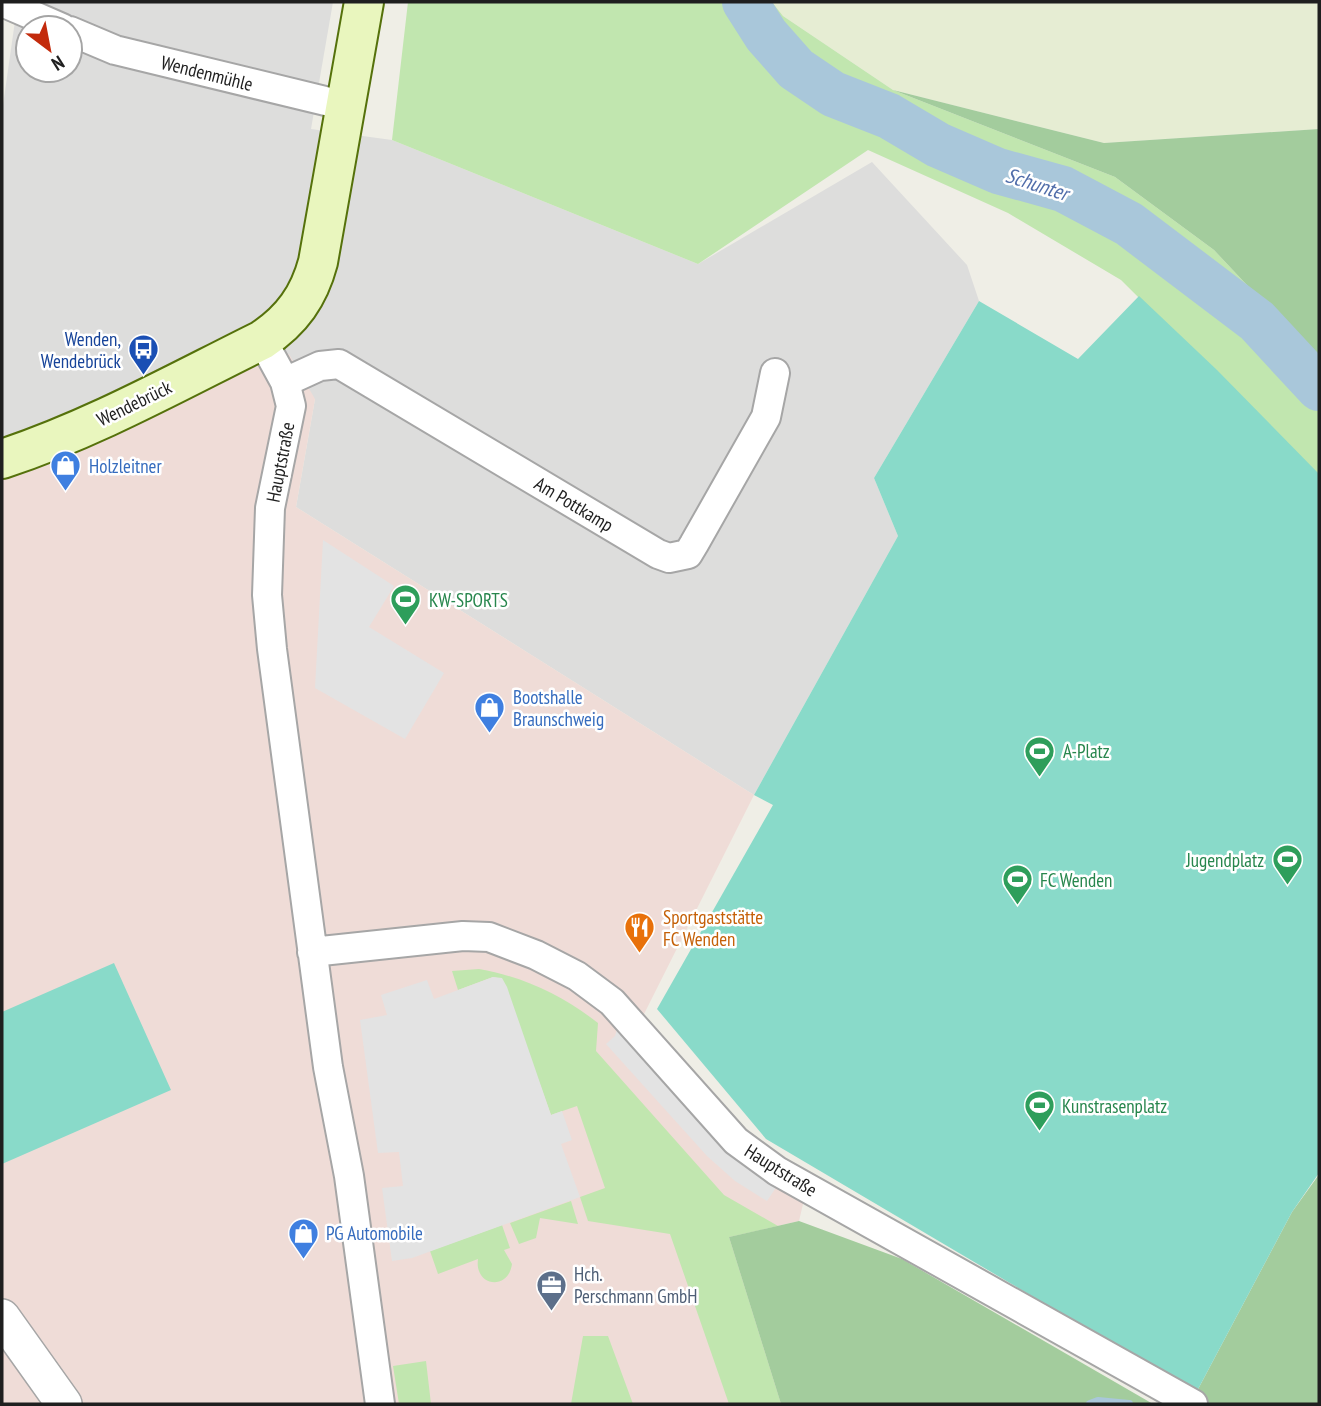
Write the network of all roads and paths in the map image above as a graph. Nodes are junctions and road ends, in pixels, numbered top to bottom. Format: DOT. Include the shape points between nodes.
graph roads {
  1 [pos="2,2"];
  2 [pos="364,2"];
  3 [pos="30,14"];
  4 [pos="84,37"];
  5 [pos="346,106"];
  6 [pos="262,340"];
  7 [pos="775,373"];
  8 [pos="285,383"];
  9 [pos="2,459"];
  10 [pos="312,952"];
  11 [pos="2,1317"];
  12 [pos="64,1404"];
  13 [pos="380,1404"];
  14 [pos="1193,1404"];
  1 -- 3 [label="street"];
  2 -- 5 [label="main road"];
  4 -- 5 [label="street, Wendenmühle" via="125,53"];
  5 -- 6 [label="main road" via="313,282 292,316"];
  6 -- 8 [label="street, Hauptstraße"];
  6 -- 9 [label="main road, Wendebrück" via="103,419"];
  7 -- 8 [label="street, Am Pottkamp" via="766,417 701,533 688,554 669,558 339,364 320,366"];
  8 -- 10 [label="street, Hauptstraße" via="291,406 270,508 267,595"];
  10 -- 13 [label="street, Hauptstraße"];
  10 -- 14 [label="street, Hauptstraße" via="436,937 489,937 561,967 612,1002 754,1156"];
  11 -- 12 [label="street"];
}
